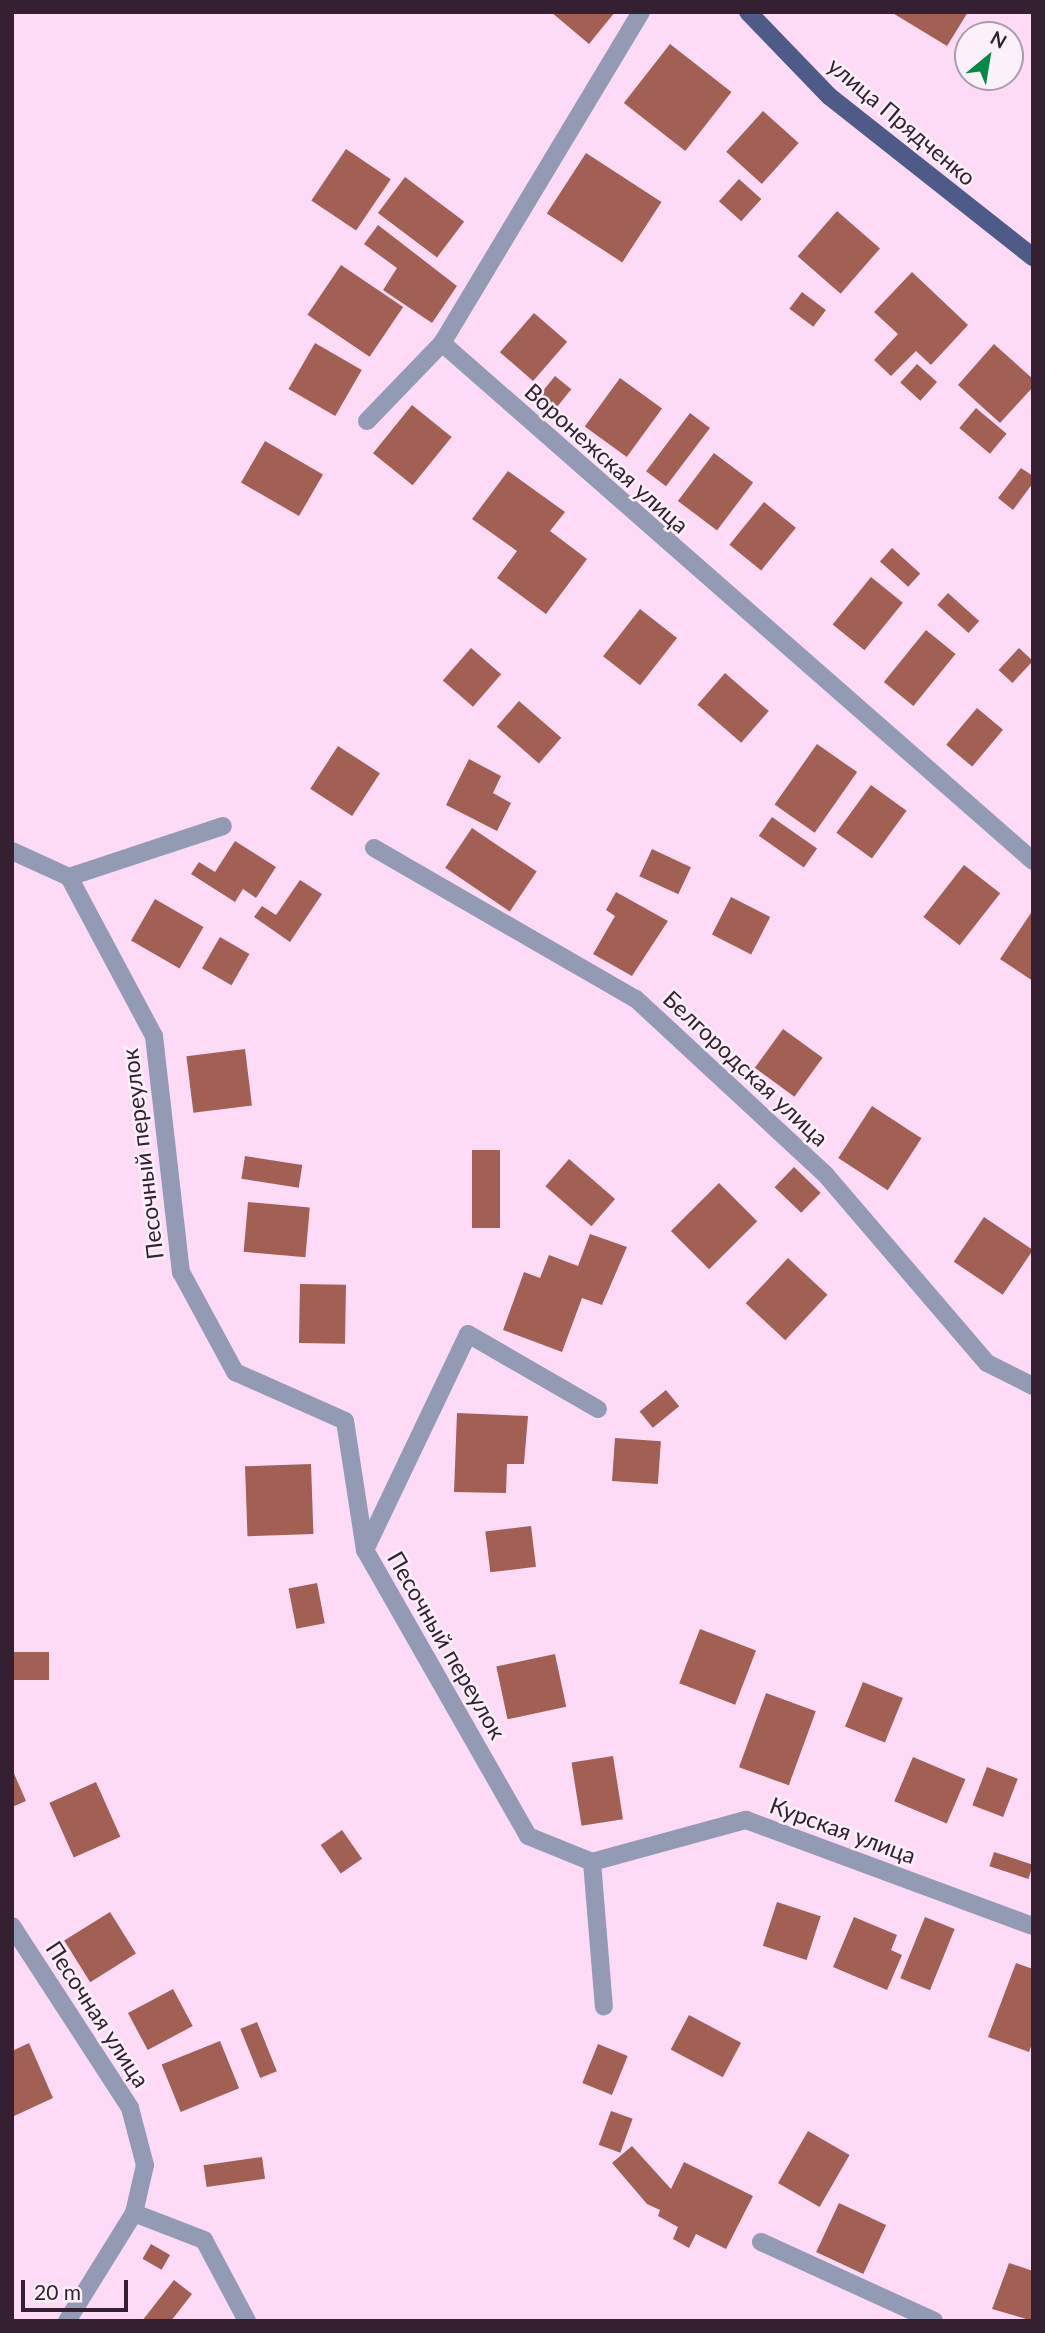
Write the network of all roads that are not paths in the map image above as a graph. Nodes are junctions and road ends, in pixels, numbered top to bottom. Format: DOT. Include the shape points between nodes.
graph roads {
  1 [pos="641,12"];
  2 [pos="748,12"];
  3 [pos="1033,257"];
  4 [pos="442,344"];
  5 [pos="368,421"];
  6 [pos="223,826"];
  7 [pos="374,848"];
  8 [pos="12,851"];
  9 [pos="1033,861"];
  10 [pos="69,877"];
  11 [pos="1033,1386"];
  12 [pos="598,1409"];
  13 [pos="365,1550"];
  14 [pos="592,1863"];
  15 [pos="12,1926"];
  16 [pos="1033,1926"];
  17 [pos="604,2007"];
  18 [pos="134,2213"];
  19 [pos="761,2242"];
  20 [pos="67,2321"];
  21 [pos="247,2321"];
  22 [pos="934,2321"];
  1 -- 4 [label="street"];
  2 -- 3 [label="main road, улица Прядченко" via="829,96"];
  4 -- 5 [label="street"];
  4 -- 9 [label="street, Воронежская улица"];
  6 -- 10 [label="street"];
  7 -- 11 [label="street, Белгородская улица" via="636,999 825,1174 987,1363"];
  8 -- 10 [label="street"];
  10 -- 13 [label="street, Песочный переулок" via="154,1036 181,1272 235,1372 345,1421"];
  12 -- 13 [label="street" via="468,1335"];
  13 -- 14 [label="street, Песочный переулок" via="528,1836"];
  14 -- 16 [label="street, Курская улица" via="746,1821"];
  14 -- 17 [label="street"];
  15 -- 18 [label="street, Песочная улица" via="130,2108 145,2165"];
  18 -- 20 [label="street, Песочная улица"];
  18 -- 21 [label="street" via="204,2240"];
  19 -- 22 [label="street"];
}
